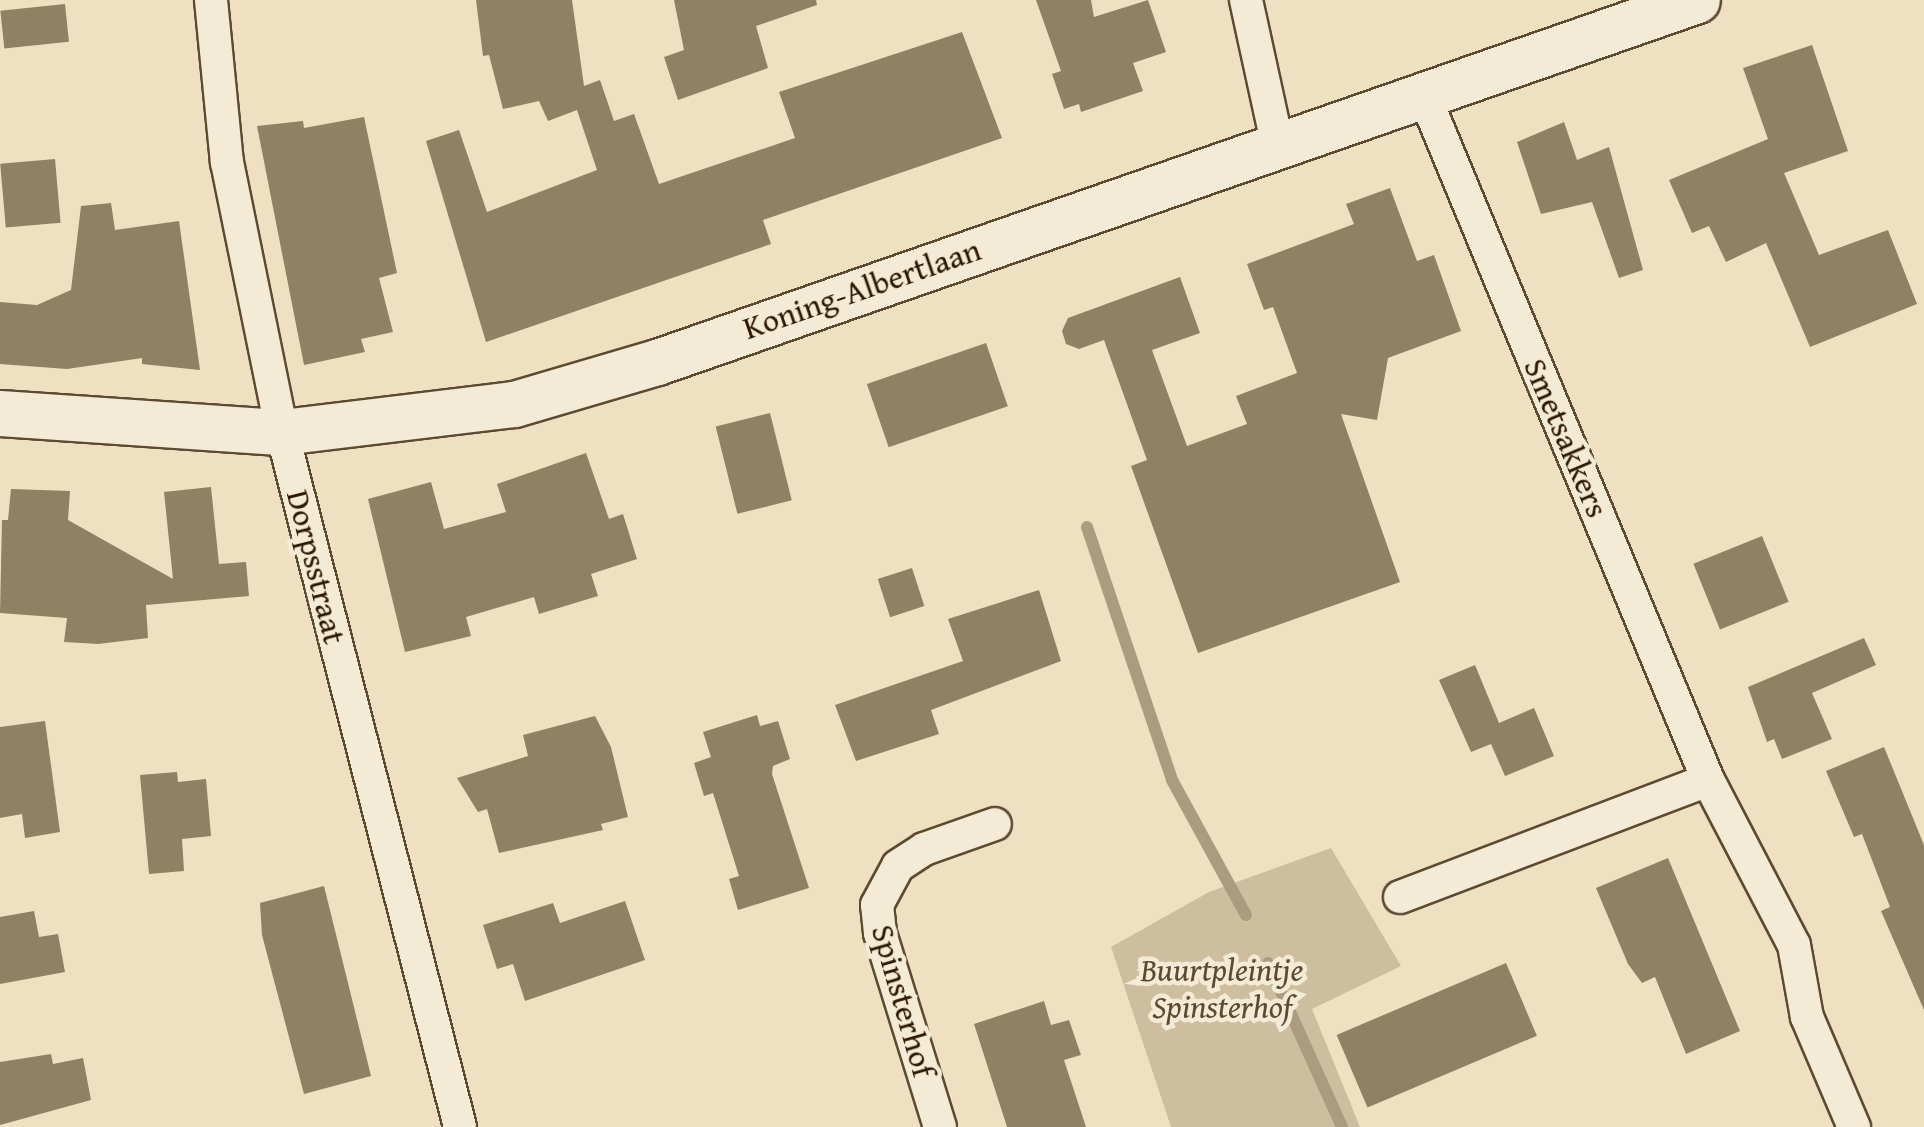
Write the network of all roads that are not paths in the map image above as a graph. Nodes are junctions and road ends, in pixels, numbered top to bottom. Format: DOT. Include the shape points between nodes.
graph roads {
  1 [pos="211,0"];
  2 [pos="1246,0"];
  3 [pos="1697,0"];
  4 [pos="1424,95"];
  5 [pos="1277,142"];
  6 [pos="0,413"];
  7 [pos="282,432"];
  8 [pos="1708,780"];
  9 [pos="994,824"];
  10 [pos="1400,897"];
  11 [pos="460,1127"];
  12 [pos="940,1127"];
  13 [pos="1854,1127"];
  1 -- 7 [label="street, Dorpsstraat" via="227,162"];
  2 -- 5 [label="street"];
  3 -- 4 [label="street, Koning-Albertlaan"];
  4 -- 5 [label="street, Koning-Albertlaan"];
  4 -- 8 [label="street, Smetsakkers"];
  5 -- 7 [label="street, Koning-Albertlaan" via="657,362 514,404"];
  6 -- 7 [label="street, Koning-Albertlaan"];
  7 -- 11 [label="street, Dorpsstraat"];
  8 -- 10 [label="street"];
  8 -- 13 [label="street, Smetsakkers" via="1794,945 1807,1017"];
  9 -- 12 [label="street, Spinsterhof" via="924,849 898,866 877,905"];
}
